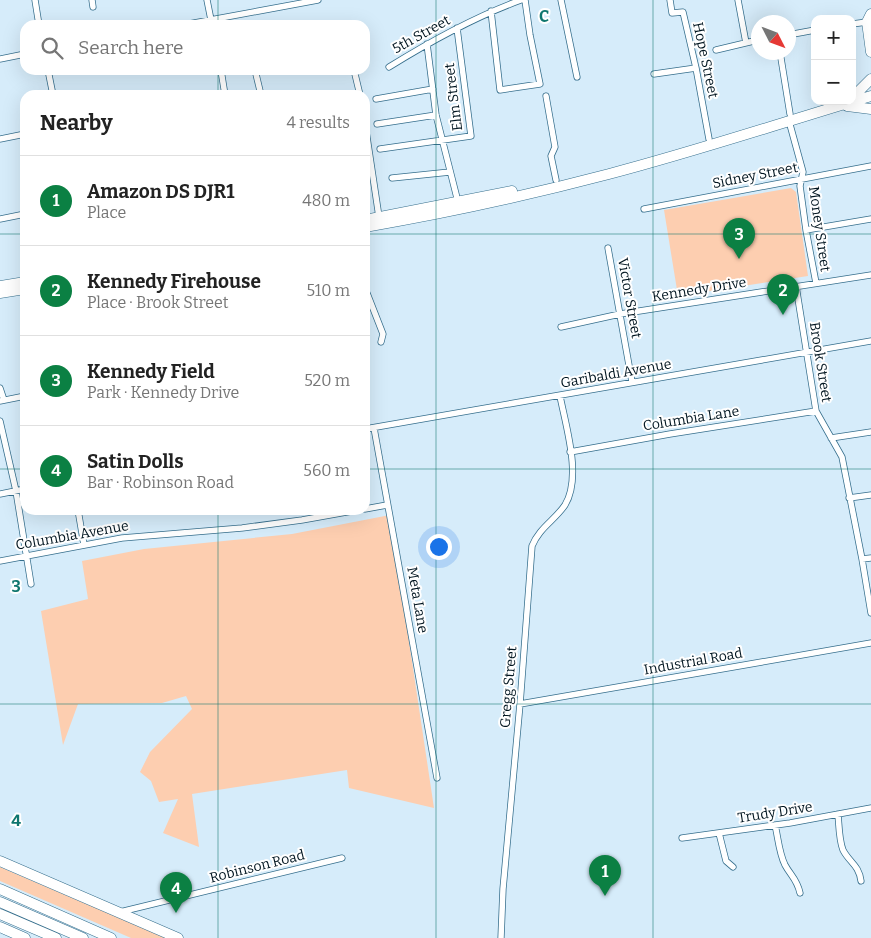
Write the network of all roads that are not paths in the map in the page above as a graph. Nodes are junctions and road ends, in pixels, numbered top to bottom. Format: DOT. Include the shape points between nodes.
graph roads {
  1 [pos="35,0"];
  2 [pos="92,0"];
  3 [pos="207,0"];
  4 [pos="318,0"];
  5 [pos="521,0"];
  6 [pos="525,0"];
  7 [pos="561,0"];
  8 [pos="670,0"];
  9 [pos="738,0"];
  10 [pos="93,7"];
  11 [pos="491,11"];
  12 [pos="869,18"];
  13 [pos="38,20"];
  14 [pos="211,20"];
  15 [pos="221,20"];
  16 [pos="856,23"];
  17 [pos="457,28"];
  18 [pos="811,31"];
  19 [pos="796,34"];
  20 [pos="751,42"];
  21 [pos="746,43"];
  22 [pos="427,44"];
  23 [pos="716,50"];
  24 [pos="871,52"];
  25 [pos="20,55"];
  26 [pos="0,59"];
  27 [pos="781,60"];
  28 [pos="388,67"];
  29 [pos="696,68"];
  30 [pos="654,74"];
  31 [pos="49,75"];
  32 [pos="222,75"];
  33 [pos="256,75"];
  34 [pos="355,75"];
  35 [pos="577,77"];
  36 [pos="871,78"];
  37 [pos="433,89"];
  38 [pos="52,90"];
  39 [pos="224,90"];
  40 [pos="260,90"];
  41 [pos="359,90"];
  42 [pos="871,90"];
  43 [pos="856,93"];
  44 [pos="856,94"];
  45 [pos="546,96"];
  46 [pos="871,96"];
  47 [pos="376,99"];
  48 [pos="856,99"];
  49 [pos="830,105"];
  50 [pos="850,105"];
  51 [pos="871,108"];
  52 [pos="436,115"];
  53 [pos="790,118"];
  54 [pos="377,124"];
  55 [pos="20,135"];
  56 [pos="0,139"];
  57 [pos="709,139"];
  58 [pos="443,140"];
  59 [pos="380,149"];
  60 [pos="370,157"];
  61 [pos="871,166"];
  62 [pos="450,172"];
  63 [pos="392,178"];
  64 [pos="556,180"];
  65 [pos="801,180"];
  66 [pos="458,202"];
  67 [pos="644,209"];
  68 [pos="20,215"];
  69 [pos="379,217"];
  70 [pos="0,219"];
  71 [pos="370,219"];
  72 [pos="871,219"];
  73 [pos="370,226"];
  74 [pos="806,230"];
  75 [pos="608,248"];
  76 [pos="871,275"];
  77 [pos="20,283"];
  78 [pos="816,283"];
  79 [pos="0,286"];
  80 [pos="796,286"];
  81 [pos="20,290"];
  82 [pos="0,293"];
  83 [pos="370,301"];
  84 [pos="620,314"];
  85 [pos="561,326"];
  86 [pos="871,341"];
  87 [pos="380,342"];
  88 [pos="807,353"];
  89 [pos="632,382"];
  90 [pos="0,388"];
  91 [pos="560,396"];
  92 [pos="20,397"];
  93 [pos="2,401"];
  94 [pos="816,411"];
  95 [pos="0,421"];
  96 [pos="374,428"];
  97 [pos="370,429"];
  98 [pos="871,432"];
  99 [pos="831,438"];
  100 [pos="570,452"];
  101 [pos="20,490"];
  102 [pos="16,491"];
  103 [pos="0,494"];
  104 [pos="871,495"];
  105 [pos="849,498"];
  106 [pos="387,505"];
  107 [pos="370,508"];
  108 [pos="20,515"];
  109 [pos="20,515"];
  110 [pos="79,515"];
  111 [pos="329,515"];
  112 [pos="84,544"];
  113 [pos="27,556"];
  114 [pos="871,558"];
  115 [pos="862,559"];
  116 [pos="0,561"];
  117 [pos="32,584"];
  118 [pos="871,613"];
  119 [pos="871,643"];
  120 [pos="520,704"];
  121 [pos="437,778"];
  122 [pos="871,808"];
  123 [pos="838,814"];
  124 [pos="776,825"];
  125 [pos="719,833"];
  126 [pos="682,838"];
  127 [pos="342,858"];
  128 [pos="0,861"];
  129 [pos="733,867"];
  130 [pos="861,881"];
  131 [pos="2,890"];
  132 [pos="800,893"];
  133 [pos="0,902"];
  134 [pos="119,912"];
  135 [pos="0,914"];
  136 [pos="0,927"];
  137 [pos="25,938"];
  138 [pos="56,938"];
  139 [pos="83,938"];
  140 [pos="111,938"];
  141 [pos="178,938"];
  142 [pos="501,938"];
  1 -- 13 [label="street"];
  2 -- 10 [label="street"];
  3 -- 14 [label="street"];
  4 -- 15 [label="street"];
  5 -- 11 [label="street, 5th Street"];
  6 -- 11 [label="street" via="540,84 500,90"];
  7 -- 35 [label="street"];
  8 -- 29 [label="street, Hope Street" via="672,13 683,12"];
  9 -- 21 [label="street"];
  11 -- 17 [label="street, 5th Street"];
  12 -- 16 [label="street"];
  12 -- 24 [label="highway"];
  17 -- 22 [label="street, 5th Street"];
  17 -- 58 [label="street, Elm Street" via="471,136"];
  18 -- 19 [label="street"];
  20 -- 21 [label="street"];
  21 -- 23 [label="street"];
  22 -- 28 [label="street, 5th Street"];
  22 -- 37 [label="street"];
  25 -- 26 [label="street"];
  27 -- 53 [label="street, Money Street"];
  29 -- 30 [label="street"];
  29 -- 57 [label="street, Hope Street"];
  31 -- 38 [label="street"];
  32 -- 39 [label="street"];
  33 -- 40 [label="street"];
  34 -- 41 [label="street"];
  36 -- 43 [label="highway"];
  37 -- 47 [label="street"];
  37 -- 52 [label="street"];
  42 -- 44 [label="highway"];
  45 -- 64 [label="street" via="556,147 551,156"];
  46 -- 48 [label="highway"];
  49 -- 53 [label="highway"];
  50 -- 51 [label="highway"];
  52 -- 54 [label="street"];
  52 -- 58 [label="street"];
  53 -- 57 [label="highway"];
  53 -- 65 [label="street, Money Street" via="803,172"];
  53 -- 73 [label="highway" via="674,156 576,183"];
  55 -- 56 [label="street"];
  57 -- 64 [label="highway"];
  58 -- 59 [label="street"];
  58 -- 62 [label="street"];
  60 -- 69 [label="street"];
  61 -- 65 [label="street, Sidney Street"];
  62 -- 63 [label="street"];
  62 -- 66 [label="street"];
  64 -- 66 [label="highway"];
  65 -- 67 [label="street, Sidney Street"];
  65 -- 74 [label="street, Money Street"];
  66 -- 69 [label="highway"];
  68 -- 70 [label="street"];
  69 -- 71 [label="highway"];
  72 -- 74 [label="street"];
  74 -- 78 [label="street, Money Street"];
  75 -- 84 [label="street, Victor Street"];
  76 -- 78 [label="street, Kennedy Drive"];
  77 -- 79 [label="highway"];
  78 -- 80 [label="street, Kennedy Drive"];
  80 -- 84 [label="street, Kennedy Drive"];
  80 -- 88 [label="street, Brook Street"];
  81 -- 82 [label="highway"];
  83 -- 87 [label="street" via="383,334"];
  84 -- 85 [label="street, Kennedy Drive"];
  84 -- 89 [label="street, Victor Street"];
  86 -- 88 [label="street, Garibaldi Avenue"];
  88 -- 89 [label="street, Garibaldi Avenue"];
  88 -- 94 [label="street, Brook Street"];
  89 -- 91 [label="street, Garibaldi Avenue"];
  90 -- 93 [label="street"];
  91 -- 96 [label="street, Garibaldi Avenue"];
  91 -- 100 [label="street, Gregg Street"];
  92 -- 93 [label="street"];
  94 -- 99 [label="street, Brook Street"];
  94 -- 100 [label="street, Columbia Lane"];
  95 -- 102 [label="street"];
  96 -- 97 [label="street, Garibaldi Avenue"];
  96 -- 106 [label="street, Meta Lane"];
  98 -- 99 [label="street"];
  99 -- 105 [label="street, Brook Street" via="842,456"];
  100 -- 120 [label="street, Gregg Street" via="573,478 570,495 559,513 539,532 532,546"];
  101 -- 102 [label="street"];
  102 -- 103 [label="street"];
  102 -- 108 [label="street"];
  104 -- 105 [label="street"];
  105 -- 115 [label="street, Brook Street"];
  106 -- 107 [label="street"];
  106 -- 121 [label="street, Meta Lane"];
  109 -- 113 [label="street"];
  110 -- 112 [label="street"];
  111 -- 112 [label="street, Columbia Avenue"];
  112 -- 113 [label="street, Columbia Avenue"];
  113 -- 116 [label="street, Columbia Avenue"];
  113 -- 117 [label="street"];
  114 -- 115 [label="street"];
  115 -- 118 [label="street, Brook Street"];
  119 -- 120 [label="street, Industrial Road"];
  120 -- 142 [label="street, Gregg Street"];
  122 -- 123 [label="street, Trudy Drive"];
  123 -- 124 [label="street, Trudy Drive"];
  123 -- 130 [label="street" via="842,846 858,869"];
  124 -- 125 [label="street, Trudy Drive"];
  124 -- 132 [label="street" via="784,864 797,882"];
  125 -- 126 [label="street, Trudy Drive"];
  125 -- 129 [label="street" via="726,861"];
  127 -- 134 [label="street, Robinson Road"];
  128 -- 134 [label="highway"];
  131 -- 140 [label="highway"];
  133 -- 139 [label="highway"];
  134 -- 141 [label="highway"];
  135 -- 138 [label="highway"];
  136 -- 137 [label="highway"];
}
